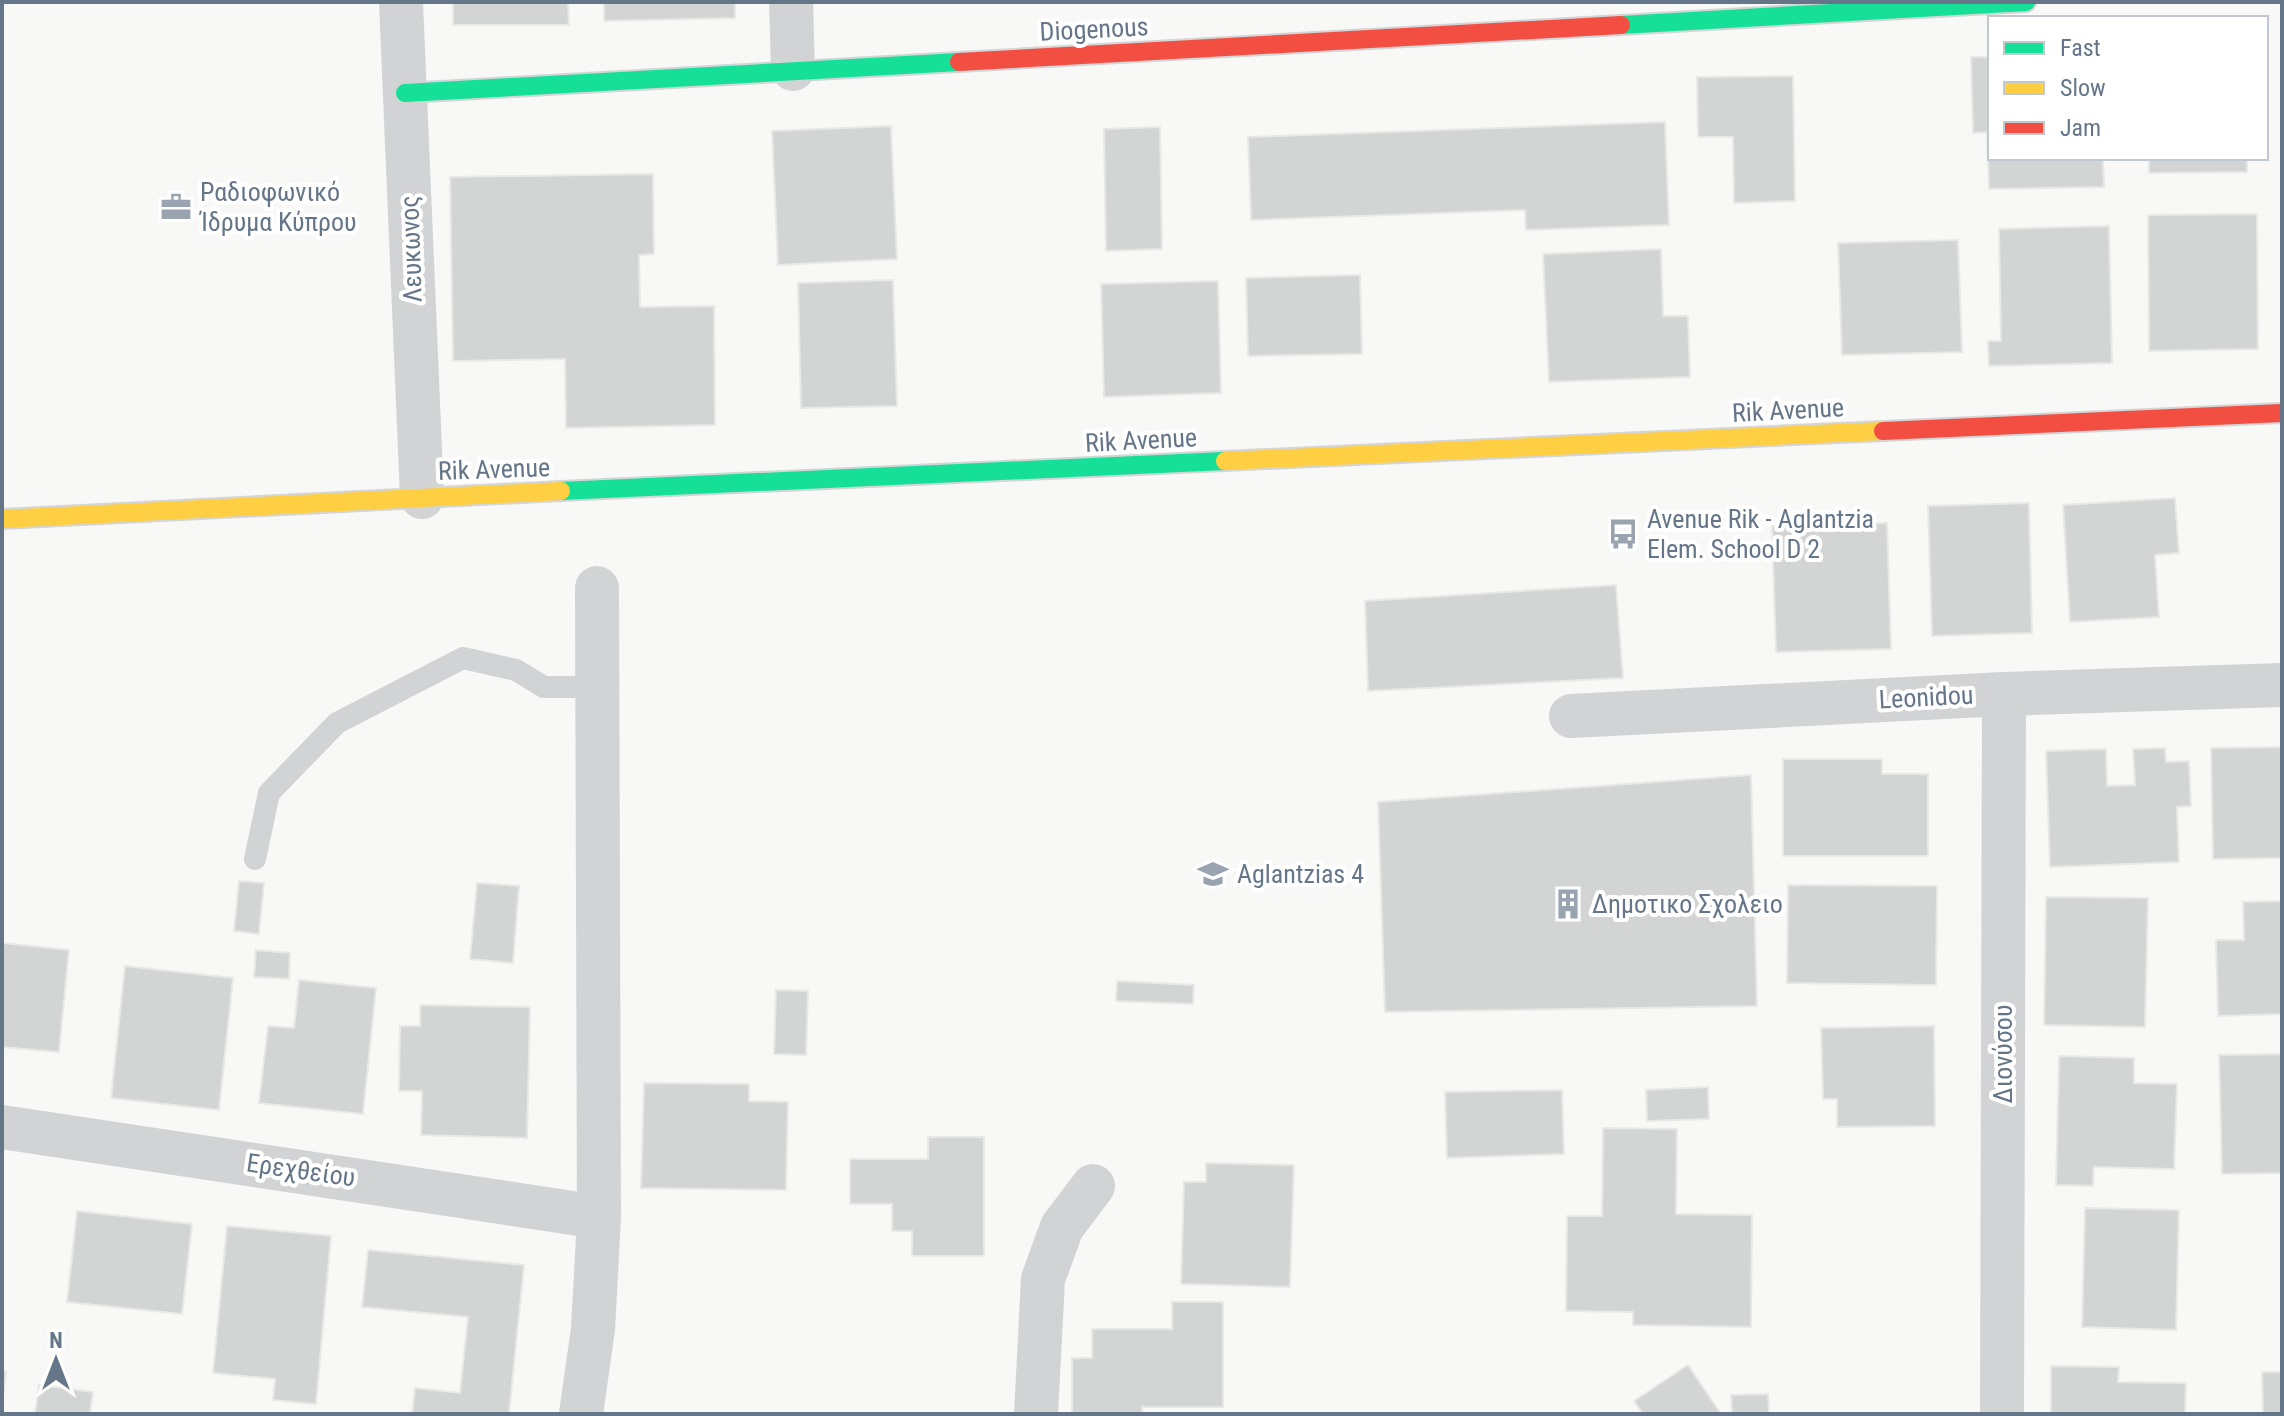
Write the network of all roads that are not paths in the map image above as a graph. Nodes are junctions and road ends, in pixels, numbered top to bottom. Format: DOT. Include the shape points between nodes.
graph roads {
  1 [pos="401,2"];
  2 [pos="791,2"];
  3 [pos="2026,2"];
  4 [pos="793,69"];
  5 [pos="405,93"];
  6 [pos="2282,413"];
  7 [pos="422,497"];
  8 [pos="2,519"];
  9 [pos="597,588"];
  10 [pos="2282,685"];
  11 [pos="599,687"];
  12 [pos="2004,694"];
  13 [pos="1571,716"];
  14 [pos="255,859"];
  15 [pos="2,1127"];
  16 [pos="1093,1186"];
  17 [pos="599,1217"];
  18 [pos="581,1414"];
  19 [pos="1036,1414"];
  20 [pos="2002,1414"];
  1 -- 5 [label="street, Λευκωνος"];
  2 -- 4 [label="street"];
  3 -- 4 [label="main road, Diogenous"];
  4 -- 5 [label="main road, Diogenous"];
  5 -- 7 [label="street, Λευκωνος"];
  6 -- 7 [label="main road, Rik Avenue"];
  7 -- 8 [label="main road, Rik Avenue"];
  9 -- 11 [label="street"];
  10 -- 12 [label="street, Leonidou"];
  11 -- 14 [label="lane" via="544,687 516,670 463,658 337,723 269,793"];
  11 -- 17 [label="street"];
  12 -- 13 [label="street, Leonidou"];
  12 -- 20 [label="street, Διονύσου"];
  15 -- 17 [label="street, Ερεχθείου"];
  16 -- 19 [label="street" via="1062,1227 1043,1279"];
  17 -- 18 [label="street" via="593,1329"];
}
